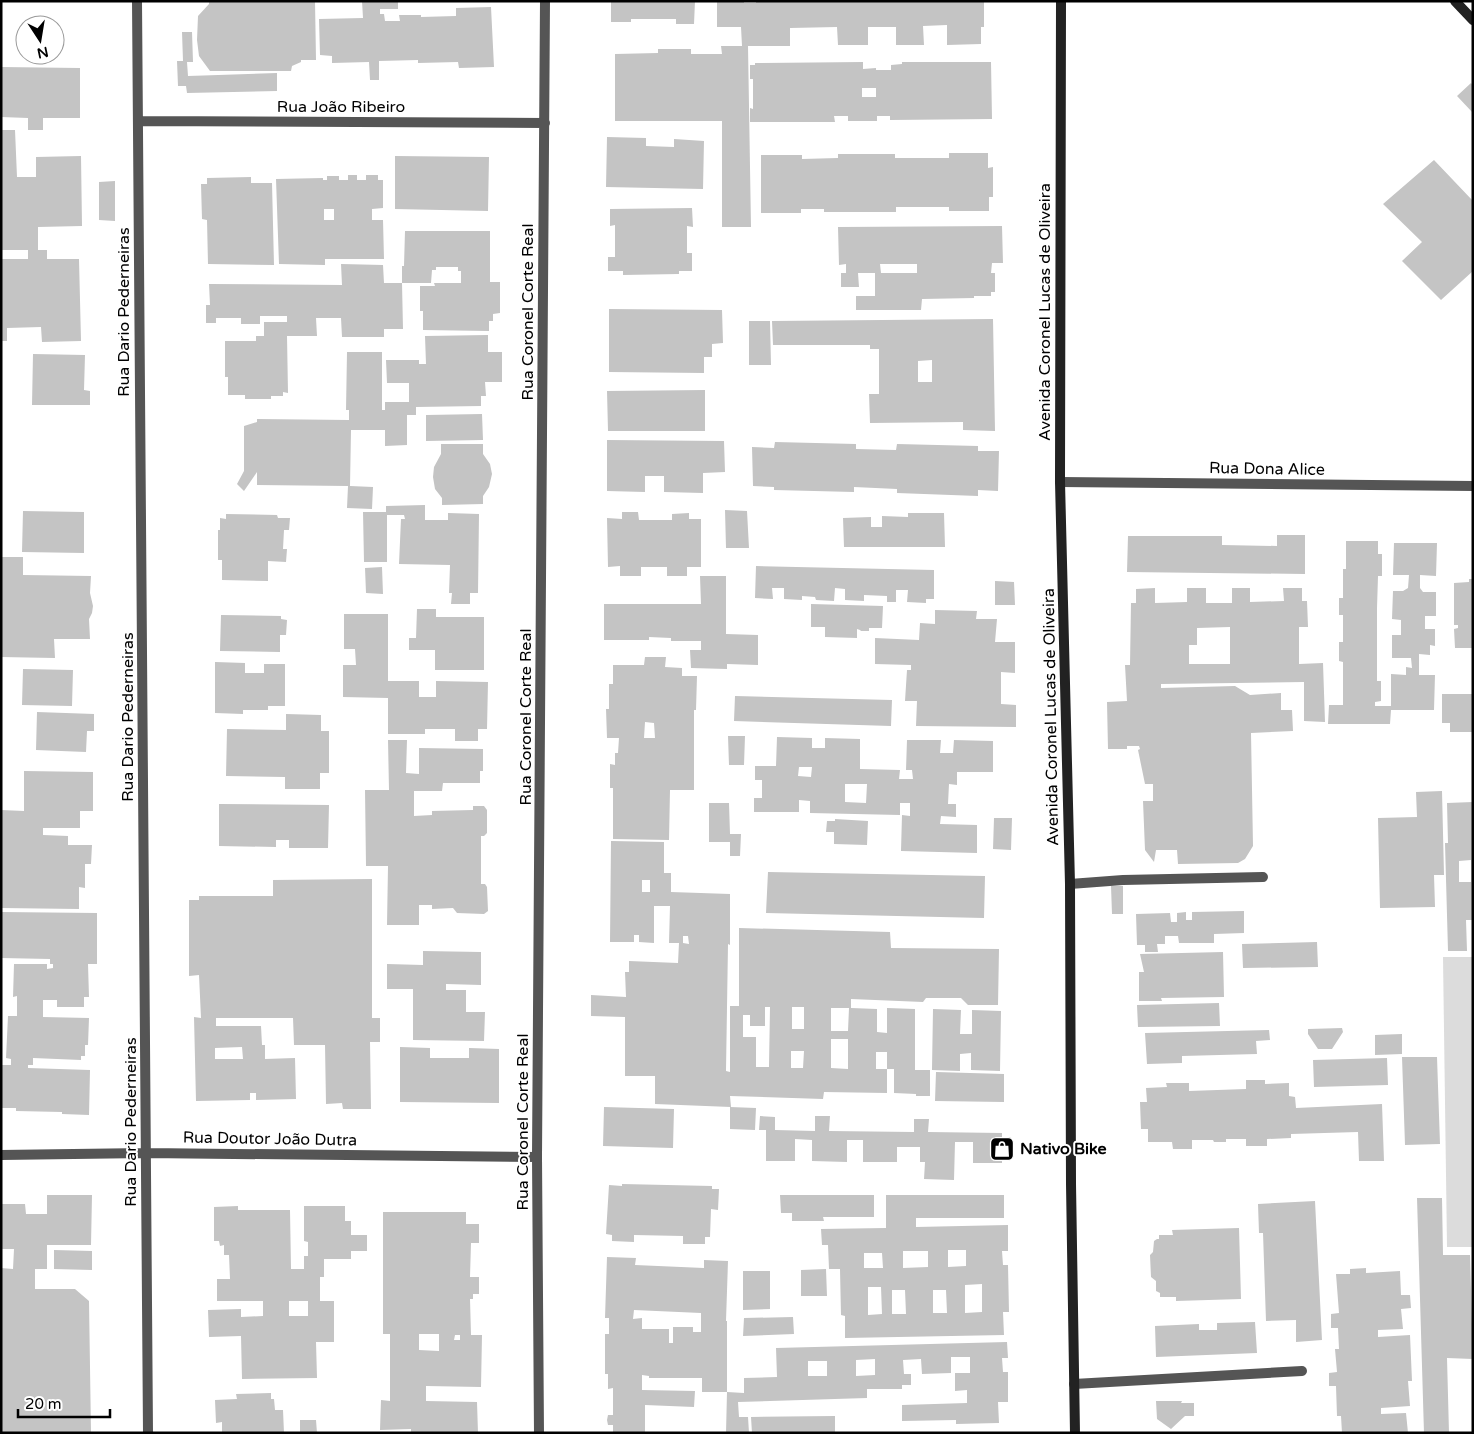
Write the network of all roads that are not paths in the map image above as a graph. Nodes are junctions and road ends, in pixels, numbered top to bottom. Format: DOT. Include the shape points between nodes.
graph roads {
  1 [pos="137,1"];
  2 [pos="546,1"];
  3 [pos="1061,1"];
  4 [pos="1455,1"];
  5 [pos="1473,20"];
  6 [pos="138,121"];
  7 [pos="545,122"];
  8 [pos="1060,482"];
  9 [pos="1473,486"];
  10 [pos="1263,877"];
  11 [pos="1070,884"];
  12 [pos="146,1153"];
  13 [pos="1,1155"];
  14 [pos="538,1157"];
  15 [pos="1302,1371"];
  16 [pos="1074,1384"];
  17 [pos="148,1433"];
  18 [pos="538,1433"];
  19 [pos="1075,1433"];
  1 -- 6 [label="street, Rua Dario Pederneiras"];
  2 -- 7 [label="street, Rua Coronel Corte Real"];
  3 -- 8 [label="street, Avenida Coronel Lucas de Oliveira"];
  4 -- 5 [label="street"];
  6 -- 7 [label="street, Rua João Ribeiro"];
  6 -- 12 [label="street, Rua Dario Pederneiras"];
  7 -- 14 [label="street, Rua Coronel Corte Real"];
  8 -- 9 [label="street, Rua Dona Alice"];
  8 -- 11 [label="street, Avenida Coronel Lucas de Oliveira"];
  10 -- 11 [label="street"];
  11 -- 16 [label="street, Avenida Coronel Lucas de Oliveira"];
  12 -- 13 [label="street, Rua Doutor João Dutra"];
  12 -- 14 [label="street, Rua Doutor João Dutra"];
  12 -- 17 [label="street, Rua Dario Pederneiras"];
  14 -- 18 [label="street, Rua Coronel Corte Real"];
  15 -- 16 [label="street"];
  16 -- 19 [label="street, Avenida Coronel Lucas de Oliveira"];
}
